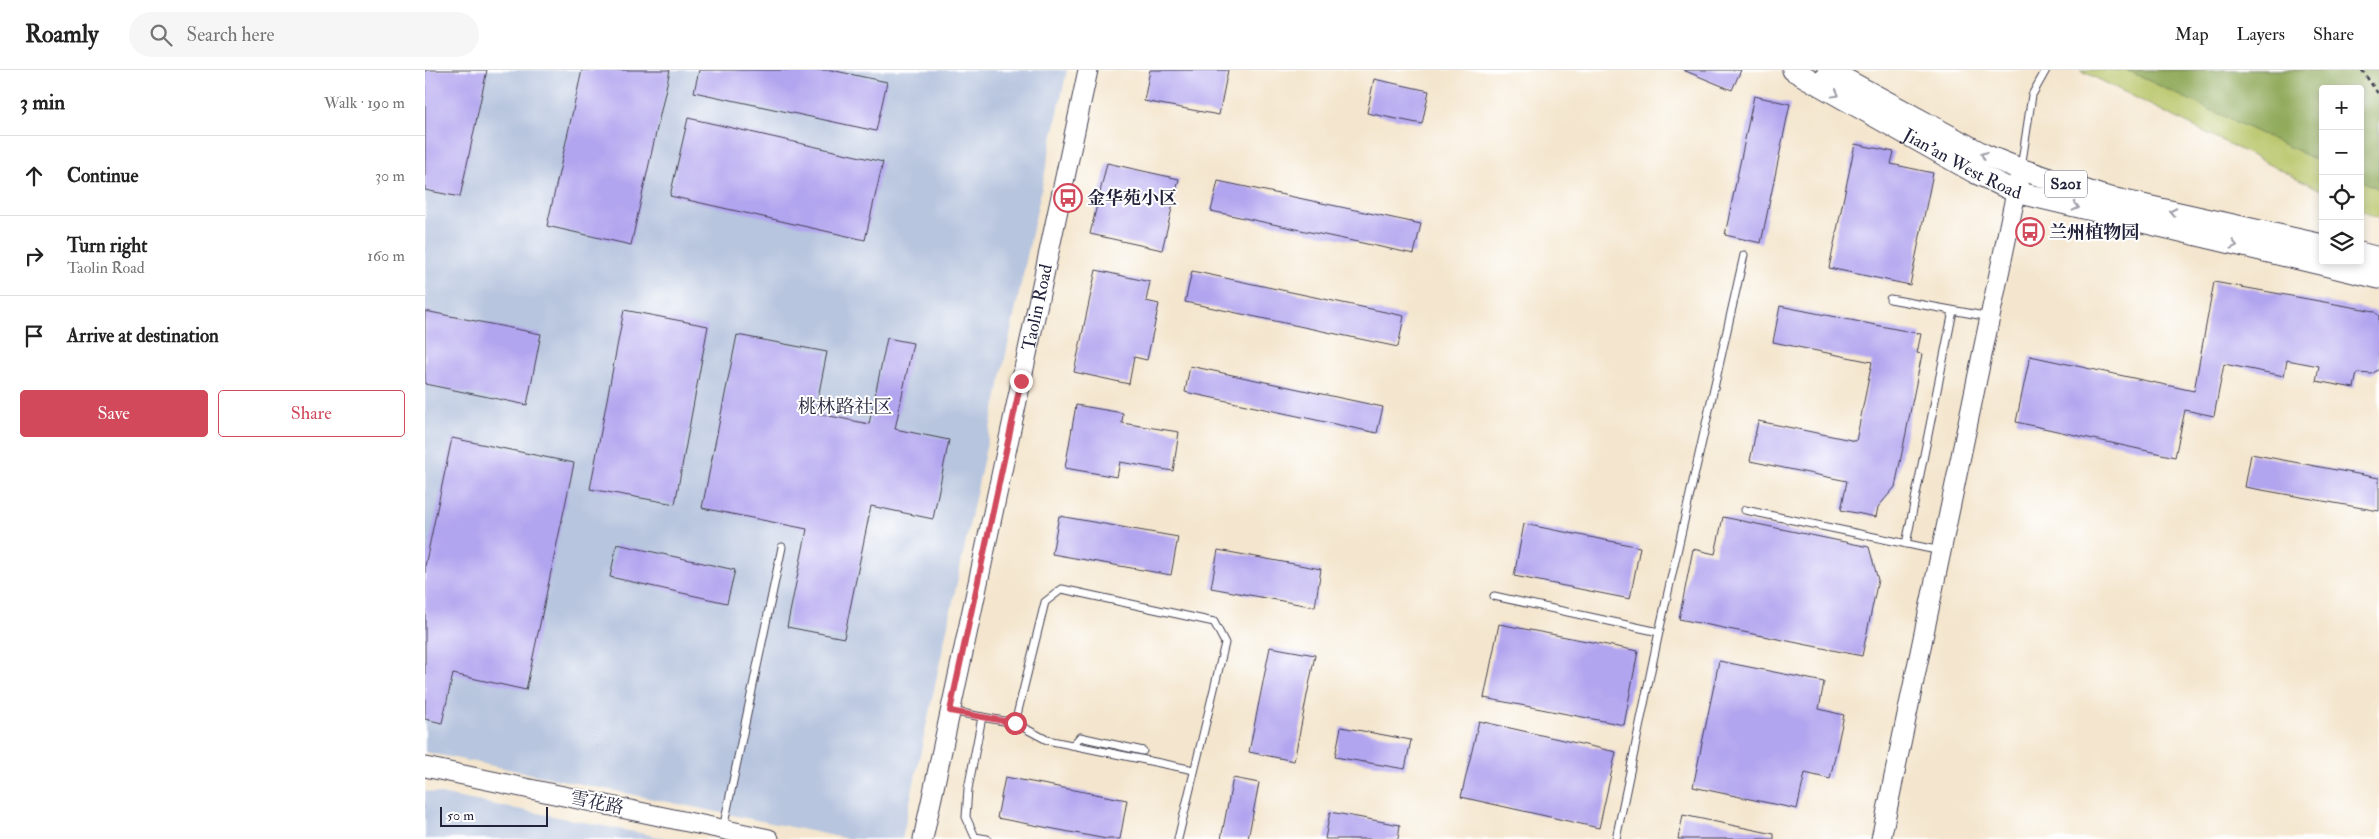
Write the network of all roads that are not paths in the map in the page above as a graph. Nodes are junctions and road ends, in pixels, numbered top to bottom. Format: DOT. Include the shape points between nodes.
graph roads {
  1 [pos="1088,70"];
  2 [pos="1793,70"];
  3 [pos="1828,70"];
  4 [pos="2046,70"];
  5 [pos="2020,169"];
  6 [pos="2016,192"];
  7 [pos="2319,244"];
  8 [pos="2364,254"];
  9 [pos="1744,255"];
  10 [pos="2379,258"];
  11 [pos="2379,278"];
  12 [pos="1890,299"];
  13 [pos="1953,311"];
  14 [pos="1990,318"];
  15 [pos="1745,510"];
  16 [pos="1906,544"];
  17 [pos="782,547"];
  18 [pos="1941,551"];
  19 [pos="1494,596"];
  20 [pos="1659,632"];
  21 [pos="950,711"];
  22 [pos="982,717"];
  23 [pos="1015,723"];
  24 [pos="1073,745"];
  25 [pos="1143,751"];
  26 [pos="425,767"];
  27 [pos="1194,770"];
  28 [pos="723,829"];
  29 [pos="769,839"];
  30 [pos="923,839"];
  31 [pos="987,839"];
  32 [pos="1178,839"];
  33 [pos="1616,839"];
  34 [pos="1881,839"];
  1 -- 21 [label="street, Taolin Road"];
  2 -- 6 [label="main road, Jian'an West Road / S201, one-way" via="1974,172"];
  5 -- 3 [label="main road, Jian'an West Road / S201, one-way" via="1985,155"];
  4 -- 5 [label="lane" via="2032,95"];
  5 -- 6 [label="street"];
  7 -- 5 [label="main road, Jian'an West Road / S201, one-way" via="2102,196"];
  6 -- 11 [label="main road, Jian'an West Road / S201, one-way"];
  6 -- 14 [label="street"];
  8 -- 10 [label="main road"];
  9 -- 20 [label="lane"];
  12 -- 13 [label="lane"];
  13 -- 14 [label="lane"];
  13 -- 16 [label="lane"];
  14 -- 18 [label="street"];
  15 -- 16 [label="lane"];
  16 -- 18 [label="lane"];
  17 -- 28 [label="lane"];
  18 -- 34 [label="street"];
  19 -- 20 [label="lane"];
  20 -- 33 [label="lane"];
  21 -- 22 [label="lane"];
  21 -- 30 [label="street, Taolin Road"];
  22 -- 23 [label="lane"];
  22 -- 31 [label="lane" via="967,790 966,817 975,836"];
  23 -- 24 [label="lane" via="1047,740"];
  23 -- 27 [label="lane" via="1045,602 1063,589 1214,622 1225,643"];
  24 -- 25 [label="lane" via="1080,737"];
  24 -- 27 [label="lane"];
  26 -- 28 [label="street, 雪花路"];
  27 -- 32 [label="lane"];
  28 -- 29 [label="street, 雪花路"];
}
